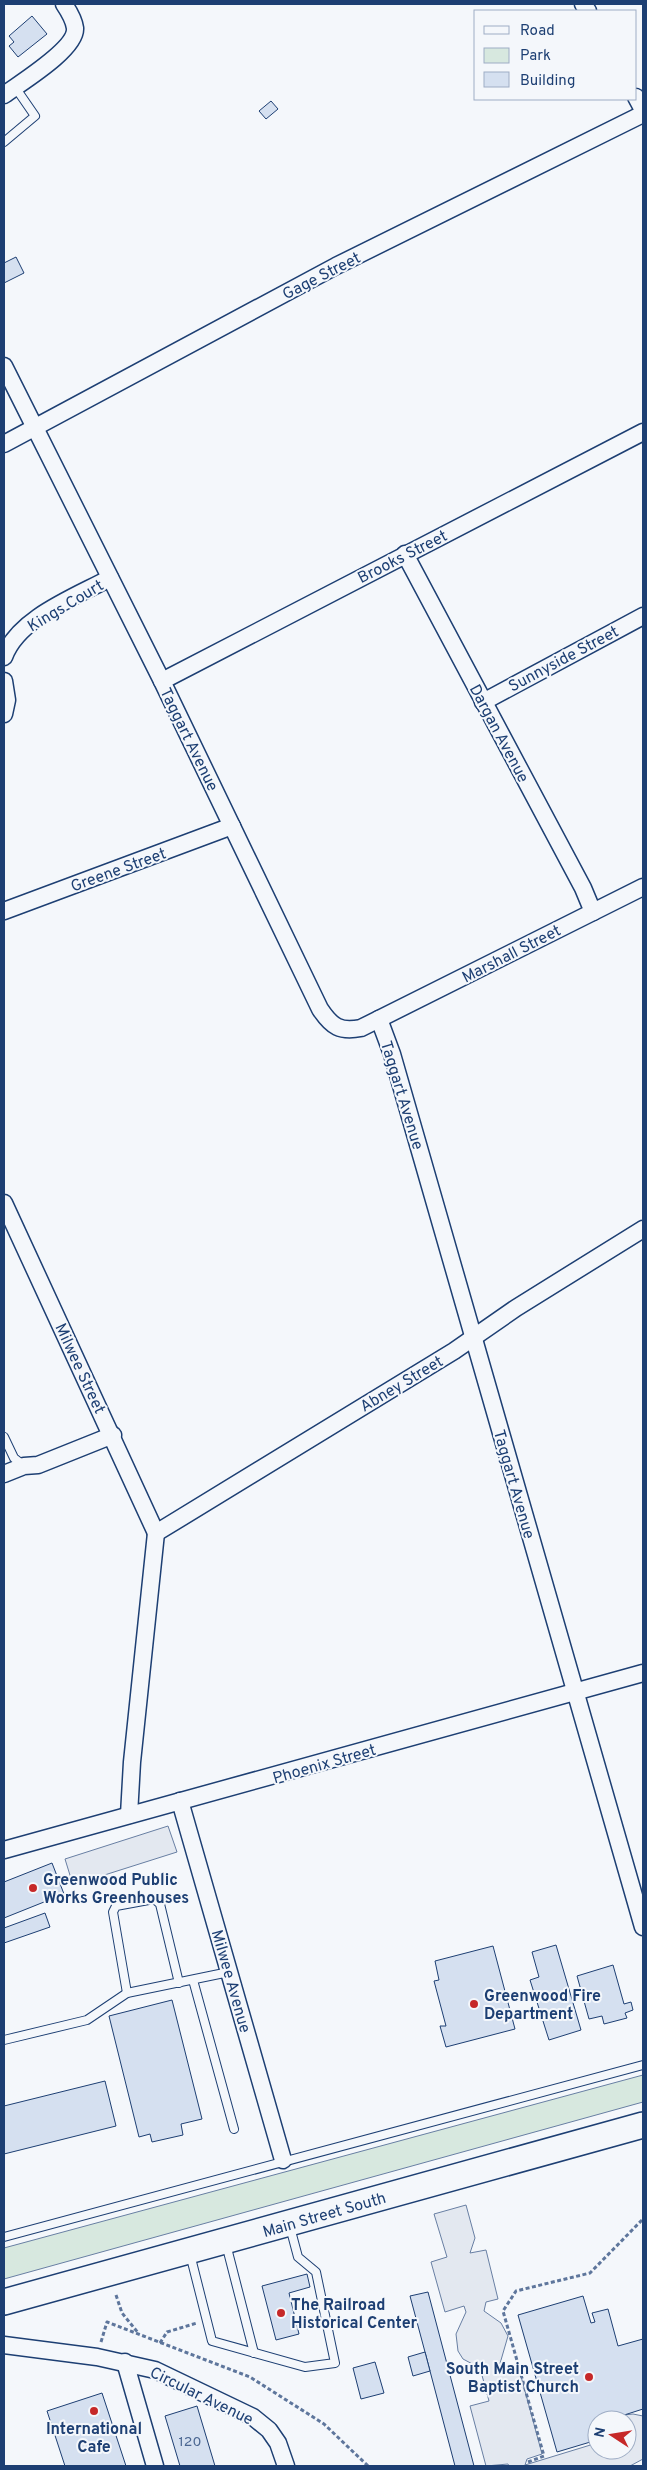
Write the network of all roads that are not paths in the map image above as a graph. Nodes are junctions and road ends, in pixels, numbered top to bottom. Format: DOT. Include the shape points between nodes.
graph roads {
  1 [pos="64,4"];
  2 [pos="9,91"];
  3 [pos="637,99"];
  4 [pos="643,110"];
  5 [pos="643,114"];
  6 [pos="4,142"];
  7 [pos="4,366"];
  8 [pos="33,427"];
  9 [pos="643,432"];
  10 [pos="4,444"];
  11 [pos="405,554"];
  12 [pos="110,578"];
  13 [pos="643,616"];
  14 [pos="4,657"];
  15 [pos="4,681"];
  16 [pos="162,681"];
  17 [pos="483,702"];
  18 [pos="4,714"];
  19 [pos="232,826"];
  20 [pos="643,887"];
  21 [pos="4,911"];
  22 [pos="593,912"];
  23 [pos="379,1019"];
  24 [pos="4,1203"];
  25 [pos="643,1229"];
  26 [pos="474,1336"];
  27 [pos="112,1435"];
  28 [pos="4,1437"];
  29 [pos="24,1466"];
  30 [pos="4,1474"];
  31 [pos="156,1533"];
  32 [pos="643,1673"];
  33 [pos="576,1692"];
  34 [pos="180,1801"];
  35 [pos="129,1815"];
  36 [pos="4,1850"];
  37 [pos="643,1927"];
  38 [pos="229,1972"];
  39 [pos="193,1980"];
  40 [pos="179,1983"];
  41 [pos="127,1993"];
  42 [pos="4,2040"];
  43 [pos="643,2065"];
  44 [pos="643,2124"];
  45 [pos="234,2129"];
  46 [pos="283,2160"];
  47 [pos="289,2224"];
  48 [pos="4,2237"];
  49 [pos="226,2242"];
  50 [pos="189,2252"];
  51 [pos="4,2302"];
  52 [pos="4,2344"];
  53 [pos="254,2353"];
  54 [pos="124,2362"];
  55 [pos="154,2466"];
  56 [pos="286,2466"];
  1 -- 2 [label="street" via="75,27 73,38 63,51"];
  2 -- 6 [label="lane" via="35,116"];
  3 -- 4 [label="street"];
  5 -- 8 [label="street, Gage Street" via="336,266"];
  7 -- 8 [label="street, Taggart Avenue"];
  8 -- 10 [label="street, Gage Street"];
  8 -- 12 [label="street, Taggart Avenue"];
  9 -- 11 [label="street, Brooks Street"];
  11 -- 16 [label="street, Brooks Street"];
  11 -- 17 [label="street, Dargan Avenue"];
  12 -- 14 [label="street, Kings Court" via="28,625 14,637"];
  12 -- 16 [label="street, Taggart Avenue"];
  13 -- 17 [label="street, Sunnyside Street"];
  15 -- 18 [label="street" via="7,700"];
  16 -- 19 [label="street, Taggart Avenue"];
  17 -- 22 [label="street, Dargan Avenue"];
  19 -- 21 [label="street, Greene Street"];
  19 -- 23 [label="street, Taggart Avenue" via="328,1020 340,1030 352,1030"];
  20 -- 22 [label="street, Marshall Street"];
  22 -- 23 [label="street, Marshall Street"];
  23 -- 26 [label="street, Taggart Avenue"];
  24 -- 27 [label="street, Milwee Street"];
  25 -- 26 [label="street, Abney Street"];
  26 -- 31 [label="street, Abney Street"];
  26 -- 33 [label="street, Taggart Avenue"];
  27 -- 29 [label="street" via="38,1465"];
  27 -- 31 [label="street, Milwee Street"];
  28 -- 29 [label="lane" via="14,1458"];
  29 -- 30 [label="street"];
  31 -- 35 [label="street"];
  32 -- 33 [label="street, Phoenix Street"];
  33 -- 34 [label="street, Phoenix Street"];
  33 -- 37 [label="street, Taggart Avenue"];
  34 -- 35 [label="street, Phoenix Street"];
  34 -- 38 [label="street, Milwee Avenue"];
  35 -- 36 [label="street, Phoenix Street"];
  38 -- 39 [label="lane"];
  38 -- 46 [label="street, Milwee Avenue"];
  39 -- 40 [label="lane"];
  39 -- 45 [label="lane"];
  40 -- 41 [label="lane"];
  40 -- 41 [label="lane" via="160,1904 154,1899 145,1899 116,1906 113,1912"];
  41 -- 42 [label="lane" via="87,2020"];
  43 -- 46 [label="lane"];
  44 -- 47 [label="main road, Main Street South"];
  46 -- 48 [label="lane"];
  47 -- 49 [label="main road, Main Street South"];
  47 -- 53 [label="lane" via="298,2257 316,2272 335,2362 305,2368"];
  49 -- 50 [label="main road, Main Street South"];
  49 -- 53 [label="lane"];
  50 -- 51 [label="main road, Main Street South"];
  50 -- 53 [label="lane" via="212,2341"];
  52 -- 54 [label="street, Circular Avenue"];
  54 -- 55 [label="street"];
  54 -- 56 [label="street, Circular Avenue" via="155,2370 253,2418 269,2430 278,2443"];
}
